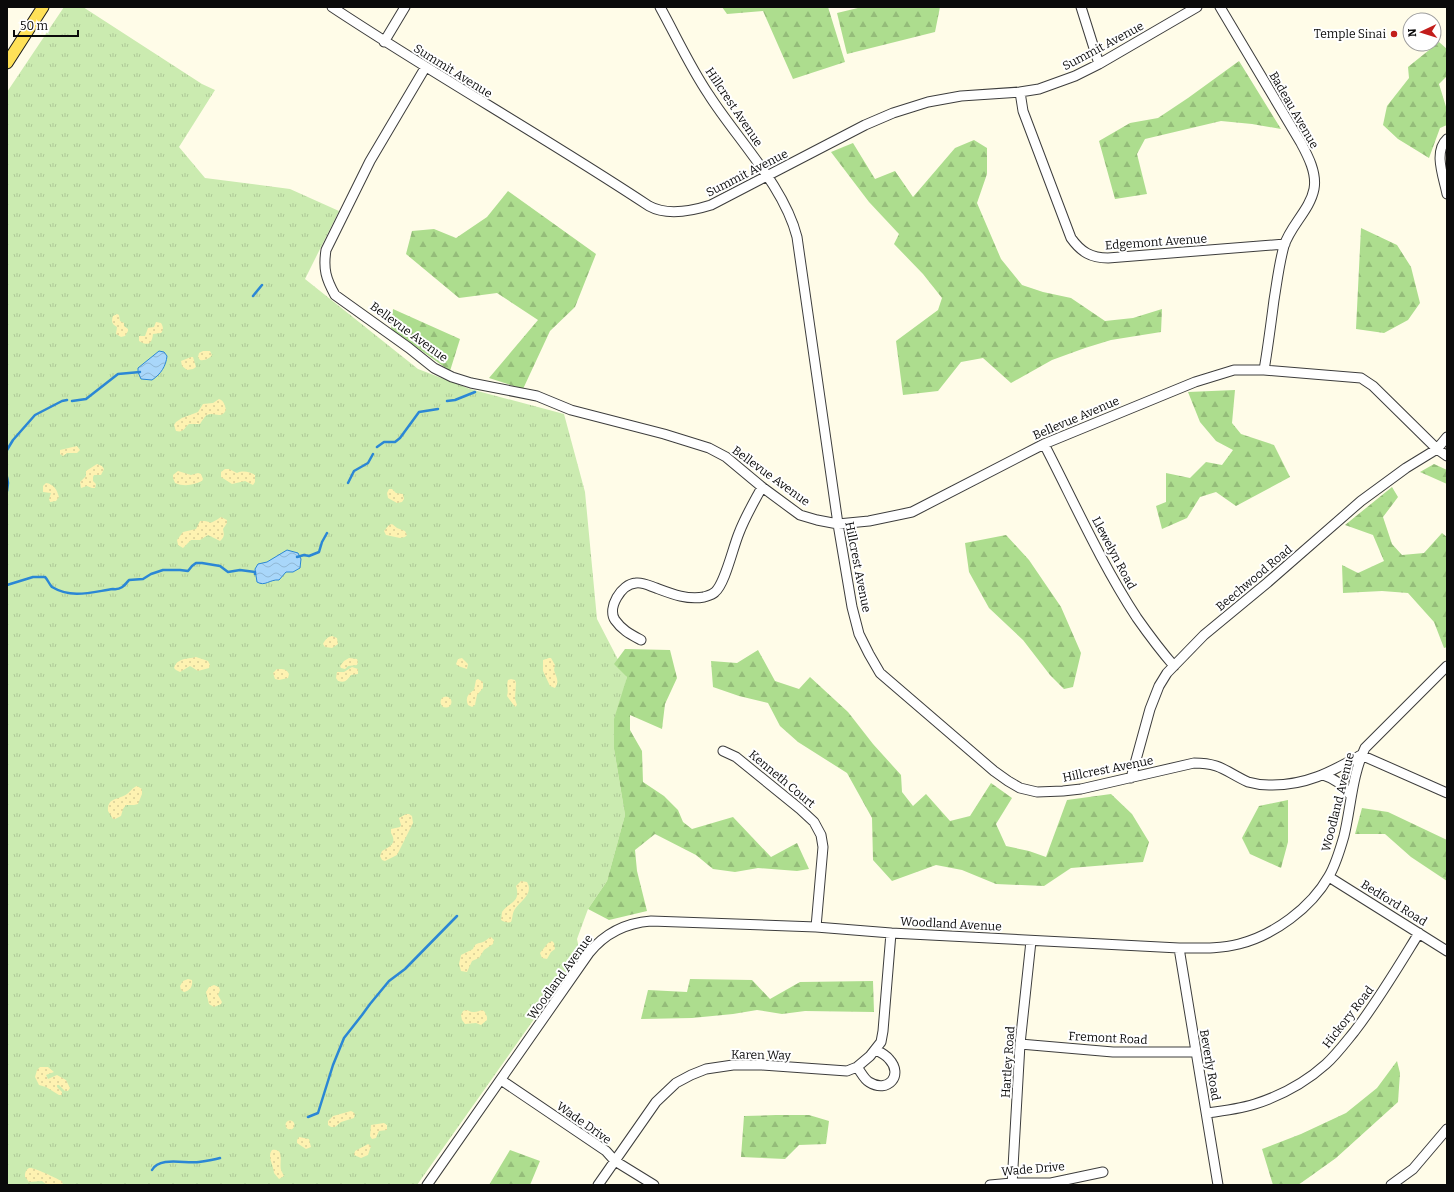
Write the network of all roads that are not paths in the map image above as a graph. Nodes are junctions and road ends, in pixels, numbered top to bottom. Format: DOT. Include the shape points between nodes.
graph roads {
  1 [pos="43,7"];
  2 [pos="332,7"];
  3 [pos="405,7"];
  4 [pos="660,7"];
  5 [pos="1082,7"];
  6 [pos="1197,7"];
  7 [pos="1220,7"];
  8 [pos="384,42"];
  9 [pos="7,63"];
  10 [pos="1099,64"];
  11 [pos="425,68"];
  12 [pos="1020,92"];
  13 [pos="1447,139"];
  14 [pos="767,176"];
  15 [pos="1447,194"];
  16 [pos="1284,244"];
  17 [pos="1264,370"];
  18 [pos="1447,437"];
  19 [pos="1044,444"];
  20 [pos="1437,449"];
  21 [pos="1447,449"];
  22 [pos="1447,456"];
  23 [pos="762,487"];
  24 [pos="838,524"];
  25 [pos="641,640"];
  26 [pos="1174,666"];
  27 [pos="1447,666"];
  28 [pos="723,751"];
  29 [pos="1361,755"];
  30 [pos="1323,775"];
  31 [pos="1130,778"];
  32 [pos="1447,793"];
  33 [pos="1351,796"];
  34 [pos="1329,877"];
  35 [pos="816,927"];
  36 [pos="891,933"];
  37 [pos="1419,933"];
  38 [pos="1031,941"];
  39 [pos="1178,948"];
  40 [pos="1447,950"];
  41 [pos="1020,1044"];
  42 [pos="876,1050"];
  43 [pos="1195,1052"];
  44 [pos="857,1067"];
  45 [pos="501,1080"];
  46 [pos="1207,1113"];
  47 [pos="1447,1129"];
  48 [pos="615,1161"];
  49 [pos="1102,1172"];
  50 [pos="1012,1184"];
  51 [pos="427,1185"];
  52 [pos="598,1185"];
  53 [pos="654,1185"];
  54 [pos="990,1185"];
  55 [pos="1218,1185"];
  56 [pos="1391,1185"];
  1 -- 9 [label="main road"];
  2 -- 8 [label="street, Summit Avenue"];
  3 -- 8 [label="street"];
  4 -- 14 [label="street, Hillcrest Avenue" via="708,94"];
  5 -- 10 [label="street"];
  6 -- 10 [label="street, Summit Avenue"];
  7 -- 16 [label="street, Badeau Avenue" via="1301,143 1313,171 1314,190"];
  8 -- 11 [label="street, Summit Avenue"];
  10 -- 12 [label="street, Summit Avenue" via="1059,82"];
  11 -- 14 [label="street, Summit Avenue" via="656,210 676,212 711,205"];
  11 -- 23 [label="street, Bellevue Avenue" via="370,161 326,250 324,265 328,282 336,295 434,368 471,383 537,396 571,410 709,448 726,457"];
  12 -- 14 [label="street, Summit Avenue" via="960,96 901,110 865,125"];
  12 -- 16 [label="street, Edgemont Avenue" via="1023,111 1071,238 1084,252 1108,258"];
  13 -- 15 [label="street" via="1440,150 1440,160"];
  14 -- 24 [label="street, Hillcrest Avenue" via="788,211 797,237"];
  16 -- 17 [label="street, Badeau Avenue"];
  17 -- 19 [label="street, Bellevue Avenue" via="1234,370 1195,382"];
  17 -- 20 [label="street, Bellevue Avenue" via="1361,378 1374,386"];
  18 -- 20 [label="street, Beechwood Road"];
  19 -- 24 [label="street, Bellevue Avenue" via="912,512 869,521"];
  19 -- 26 [label="street, Llewelyn Road" via="1116,583 1151,638"];
  20 -- 21 [label="street"];
  20 -- 22 [label="street, Bellevue Avenue"];
  20 -- 26 [label="street, Beechwood Road" via="1361,501 1204,635"];
  23 -- 24 [label="street, Bellevue Avenue" via="800,515"];
  23 -- 25 [label="street" via="739,532 722,583 715,592 708,596 688,598 636,582 625,586 618,593 613,618 624,631"];
  24 -- 31 [label="street, Hillcrest Avenue" via="859,634 880,673 994,771 1020,788 1036,792 1063,791"];
  26 -- 31 [label="street, Beechwood Road" via="1159,686"];
  27 -- 29 [label="street, Woodland Avenue" via="1370,742"];
  28 -- 35 [label="street, Kenneth Court" via="736,756 800,809 814,822 821,835 823,848"];
  29 -- 30 [label="street, Hillcrest Avenue"];
  29 -- 32 [label="street"];
  29 -- 33 [label="street, Woodland Avenue"];
  30 -- 31 [label="street, Hillcrest Avenue" via="1298,784 1259,785 1218,766 1194,763"];
  30 -- 33 [label="street" via="1342,784"];
  33 -- 34 [label="street, Woodland Avenue" via="1344,836"];
  34 -- 37 [label="street, Bedford Road"];
  34 -- 39 [label="street, Woodland Avenue" via="1312,899 1293,917 1268,934 1238,944 1211,948"];
  35 -- 36 [label="street, Woodland Avenue"];
  35 -- 45 [label="street, Woodland Avenue" via="651,921 620,928 603,939 589,953"];
  36 -- 38 [label="street, Woodland Avenue"];
  36 -- 42 [label="street" via="883,1031"];
  37 -- 40 [label="street, Bedford Road"];
  37 -- 46 [label="street, Hickory Road" via="1384,990 1339,1051 1325,1064 1290,1089 1273,1097 1234,1109"];
  38 -- 39 [label="street, Woodland Avenue"];
  38 -- 41 [label="street, Hartley Road"];
  39 -- 43 [label="street, Beverly Road"];
  41 -- 43 [label="street, Fremont Road" via="1113,1052"];
  41 -- 50 [label="street, Hartley Road"];
  42 -- 44 [label="street"];
  42 -- 44 [label="street" via="889,1058 895,1068 895,1077 890,1083 884,1086 868,1081"];
  43 -- 46 [label="street, Beverly Road"];
  44 -- 48 [label="street, Karen Way" via="848,1071 762,1065 733,1065 706,1069 676,1083 656,1102"];
  45 -- 48 [label="street, Wade Drive" via="606,1151"];
  45 -- 51 [label="street, Woodland Avenue"];
  46 -- 55 [label="street, Beverly Road"];
  47 -- 56 [label="street" via="1412,1169"];
  48 -- 52 [label="street, Karen Way"];
  48 -- 53 [label="street, Wade Drive"];
  49 -- 50 [label="street, Wade Drive" via="1051,1183"];
  50 -- 54 [label="street, Wade Drive"];
}
